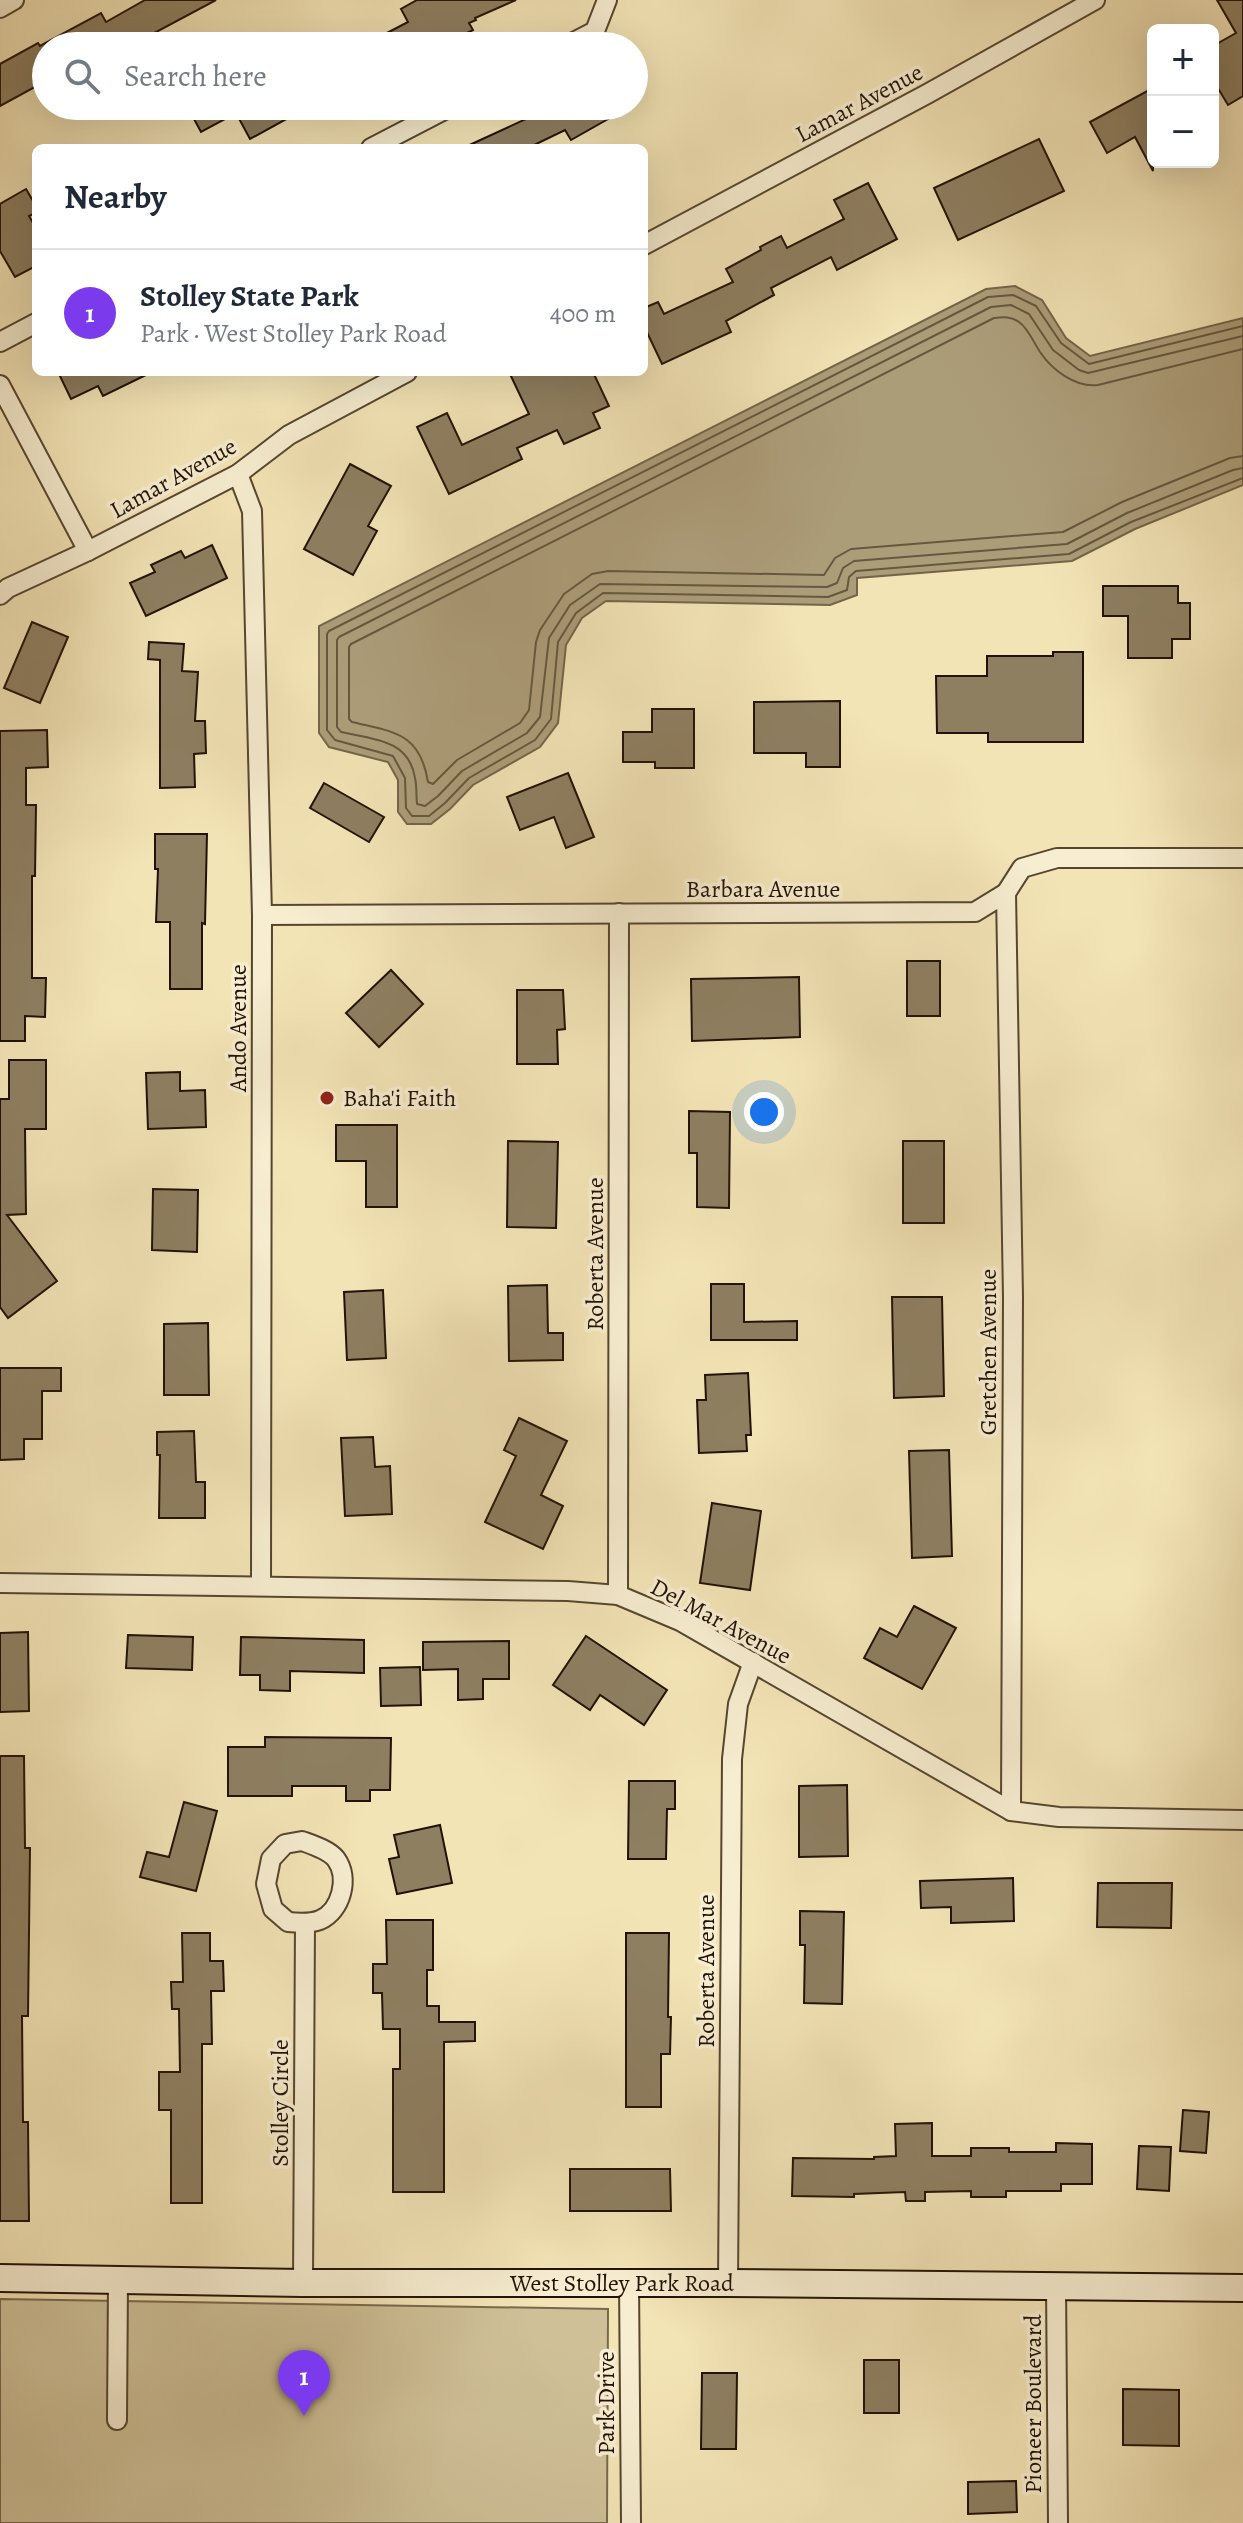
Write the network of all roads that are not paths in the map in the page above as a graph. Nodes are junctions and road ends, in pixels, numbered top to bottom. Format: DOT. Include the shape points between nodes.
graph roads {
  1 [pos="14,0"];
  2 [pos="1095,0"];
  3 [pos="607,1"];
  4 [pos="0,8"];
  5 [pos="593,32"];
  6 [pos="425,120"];
  7 [pos="379,144"];
  8 [pos="648,243"];
  9 [pos="32,325"];
  10 [pos="0,342"];
  11 [pos="400,376"];
  12 [pos="0,385"];
  13 [pos="238,474"];
  14 [pos="88,551"];
  15 [pos="0,595"];
  16 [pos="1243,858"];
  17 [pos="1006,893"];
  18 [pos="619,913"];
  19 [pos="262,915"];
  20 [pos="0,1583"];
  21 [pos="261,1586"];
  22 [pos="618,1595"];
  23 [pos="753,1662"];
  24 [pos="1011,1811"];
  25 [pos="1243,1820"];
  26 [pos="305,1923"];
  27 [pos="0,2278"];
  28 [pos="118,2281"];
  29 [pos="629,2282"];
  30 [pos="303,2283"];
  31 [pos="728,2283"];
  32 [pos="1056,2285"];
  33 [pos="1243,2288"];
  34 [pos="117,2420"];
  35 [pos="631,2523"];
  36 [pos="1058,2523"];
  1 -- 4 [label="street"];
  2 -- 8 [label="street, Lamar Avenue"];
  3 -- 5 [label="street"];
  6 -- 7 [label="street"];
  9 -- 10 [label="street"];
  11 -- 13 [label="street, Lamar Avenue" via="289,435"];
  12 -- 14 [label="street"];
  13 -- 14 [label="street, Lamar Avenue"];
  13 -- 19 [label="street, Ando Avenue" via="252,511"];
  14 -- 15 [label="street, Lamar Avenue"];
  16 -- 17 [label="street, Barbara Avenue" via="1057,858 1022,868"];
  17 -- 18 [label="street, Barbara Avenue" via="975,912"];
  17 -- 24 [label="street, Gretchen Avenue" via="1013,1297"];
  18 -- 19 [label="street, Barbara Avenue"];
  18 -- 22 [label="street, Roberta Avenue"];
  19 -- 21 [label="street, Ando Avenue"];
  20 -- 21 [label="street, Del Mar Avenue"];
  21 -- 22 [label="street, Del Mar Avenue"];
  22 -- 23 [label="street, Del Mar Avenue" via="680,1621"];
  23 -- 24 [label="street, Del Mar Avenue"];
  23 -- 31 [label="street, Roberta Avenue" via="738,1704 732,1759"];
  24 -- 25 [label="street, Del Mar Avenue" via="1059,1817"];
  26 -- 26 [label="street" via="288,1922 273,1909 266,1884 271,1859 285,1844 302,1841 336,1859 343,1881 339,1904 322,1919"];
  26 -- 30 [label="street, Stolley Circle"];
  27 -- 28 [label="main road, West Stolley Park Road"];
  28 -- 30 [label="main road, West Stolley Park Road"];
  28 -- 34 [label="street"];
  29 -- 30 [label="main road, West Stolley Park Road"];
  29 -- 31 [label="main road, West Stolley Park Road"];
  29 -- 35 [label="street, Park Drive"];
  31 -- 32 [label="main road, West Stolley Park Road"];
  32 -- 33 [label="main road, West Stolley Park Road"];
  32 -- 36 [label="street, Pioneer Boulevard"];
}
